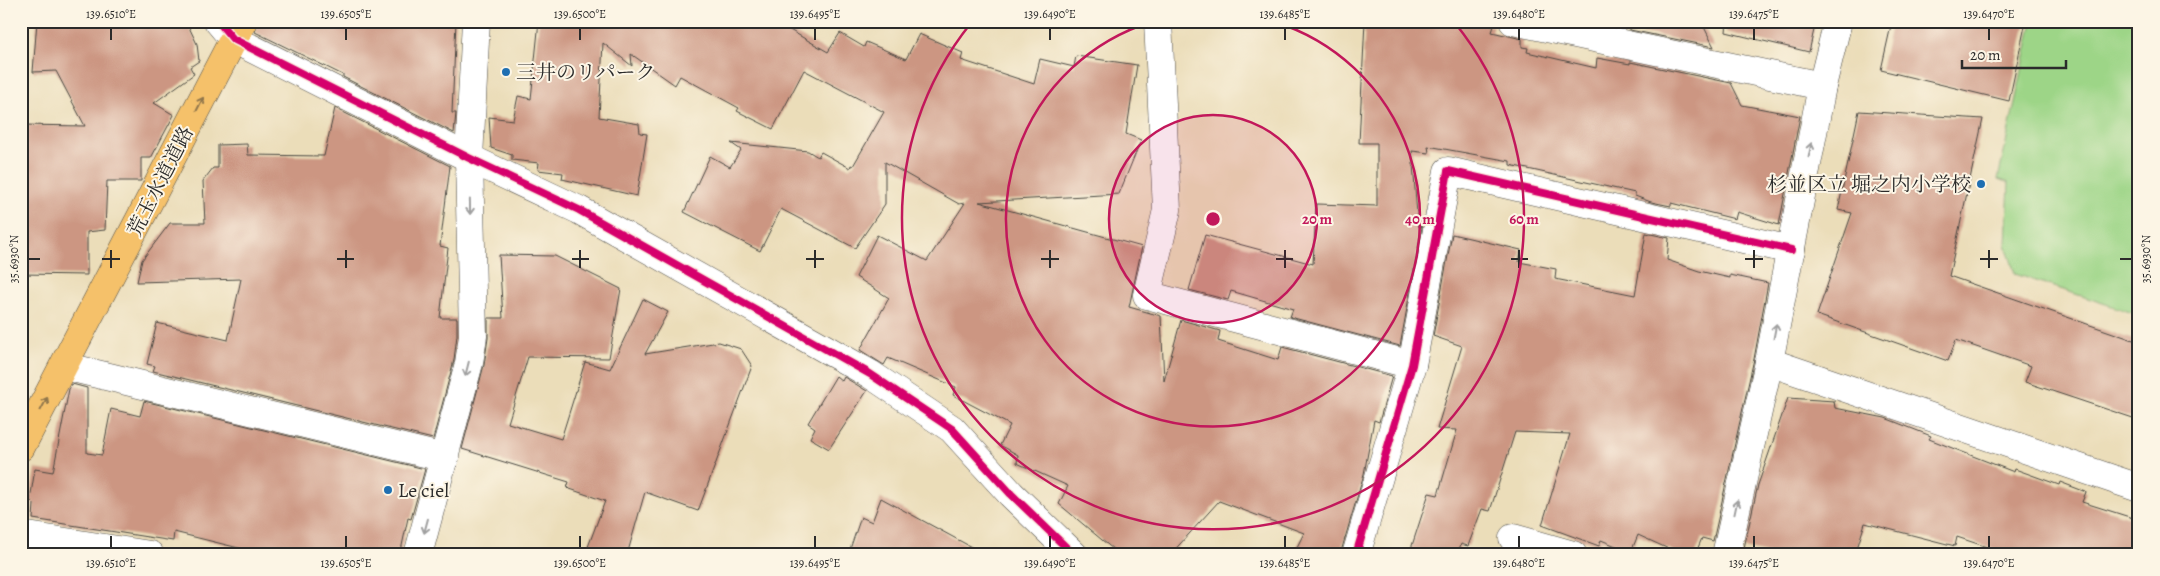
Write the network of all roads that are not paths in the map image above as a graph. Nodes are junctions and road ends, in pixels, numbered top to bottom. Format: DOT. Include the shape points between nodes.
graph roads {
  1 [pos="476,21"];
  2 [pos="1158,21"];
  3 [pos="1513,21"];
  4 [pos="1838,21"];
  5 [pos="231,27"];
  6 [pos="1822,86"];
  7 [pos="469,158"];
  8 [pos="1791,250"];
  9 [pos="1769,362"];
  10 [pos="1412,365"];
  11 [pos="64,366"];
  12 [pos="21,447"];
  13 [pos="445,458"];
  14 [pos="2139,488"];
  15 [pos="21,535"];
  16 [pos="1513,538"];
  17 [pos="1069,553"];
  18 [pos="150,555"];
  19 [pos="418,555"];
  20 [pos="1356,555"];
  21 [pos="1573,555"];
  22 [pos="1726,555"];
  1 -- 7 [label="street"];
  2 -- 10 [label="street" via="1167,210 1147,295"];
  3 -- 6 [label="street"];
  4 -- 6 [label="street"];
  5 -- 7 [label="street"];
  11 -- 5 [label="main road, 荒玉水道道路, one-way"];
  8 -- 6 [label="street, one-way"];
  7 -- 13 [label="street, one-way" via="473,336"];
  7 -- 17 [label="street" via="580,210 870,374 952,430"];
  9 -- 8 [label="street, one-way"];
  8 -- 10 [label="street" via="1448,171"];
  9 -- 14 [label="street"];
  22 -- 9 [label="street, one-way"];
  10 -- 20 [label="street"];
  12 -- 11 [label="main road, 荒玉水道道路, one-way"];
  11 -- 13 [label="street"];
  13 -- 19 [label="street, one-way"];
  15 -- 18 [label="street"];
  16 -- 21 [label="street"];
}
